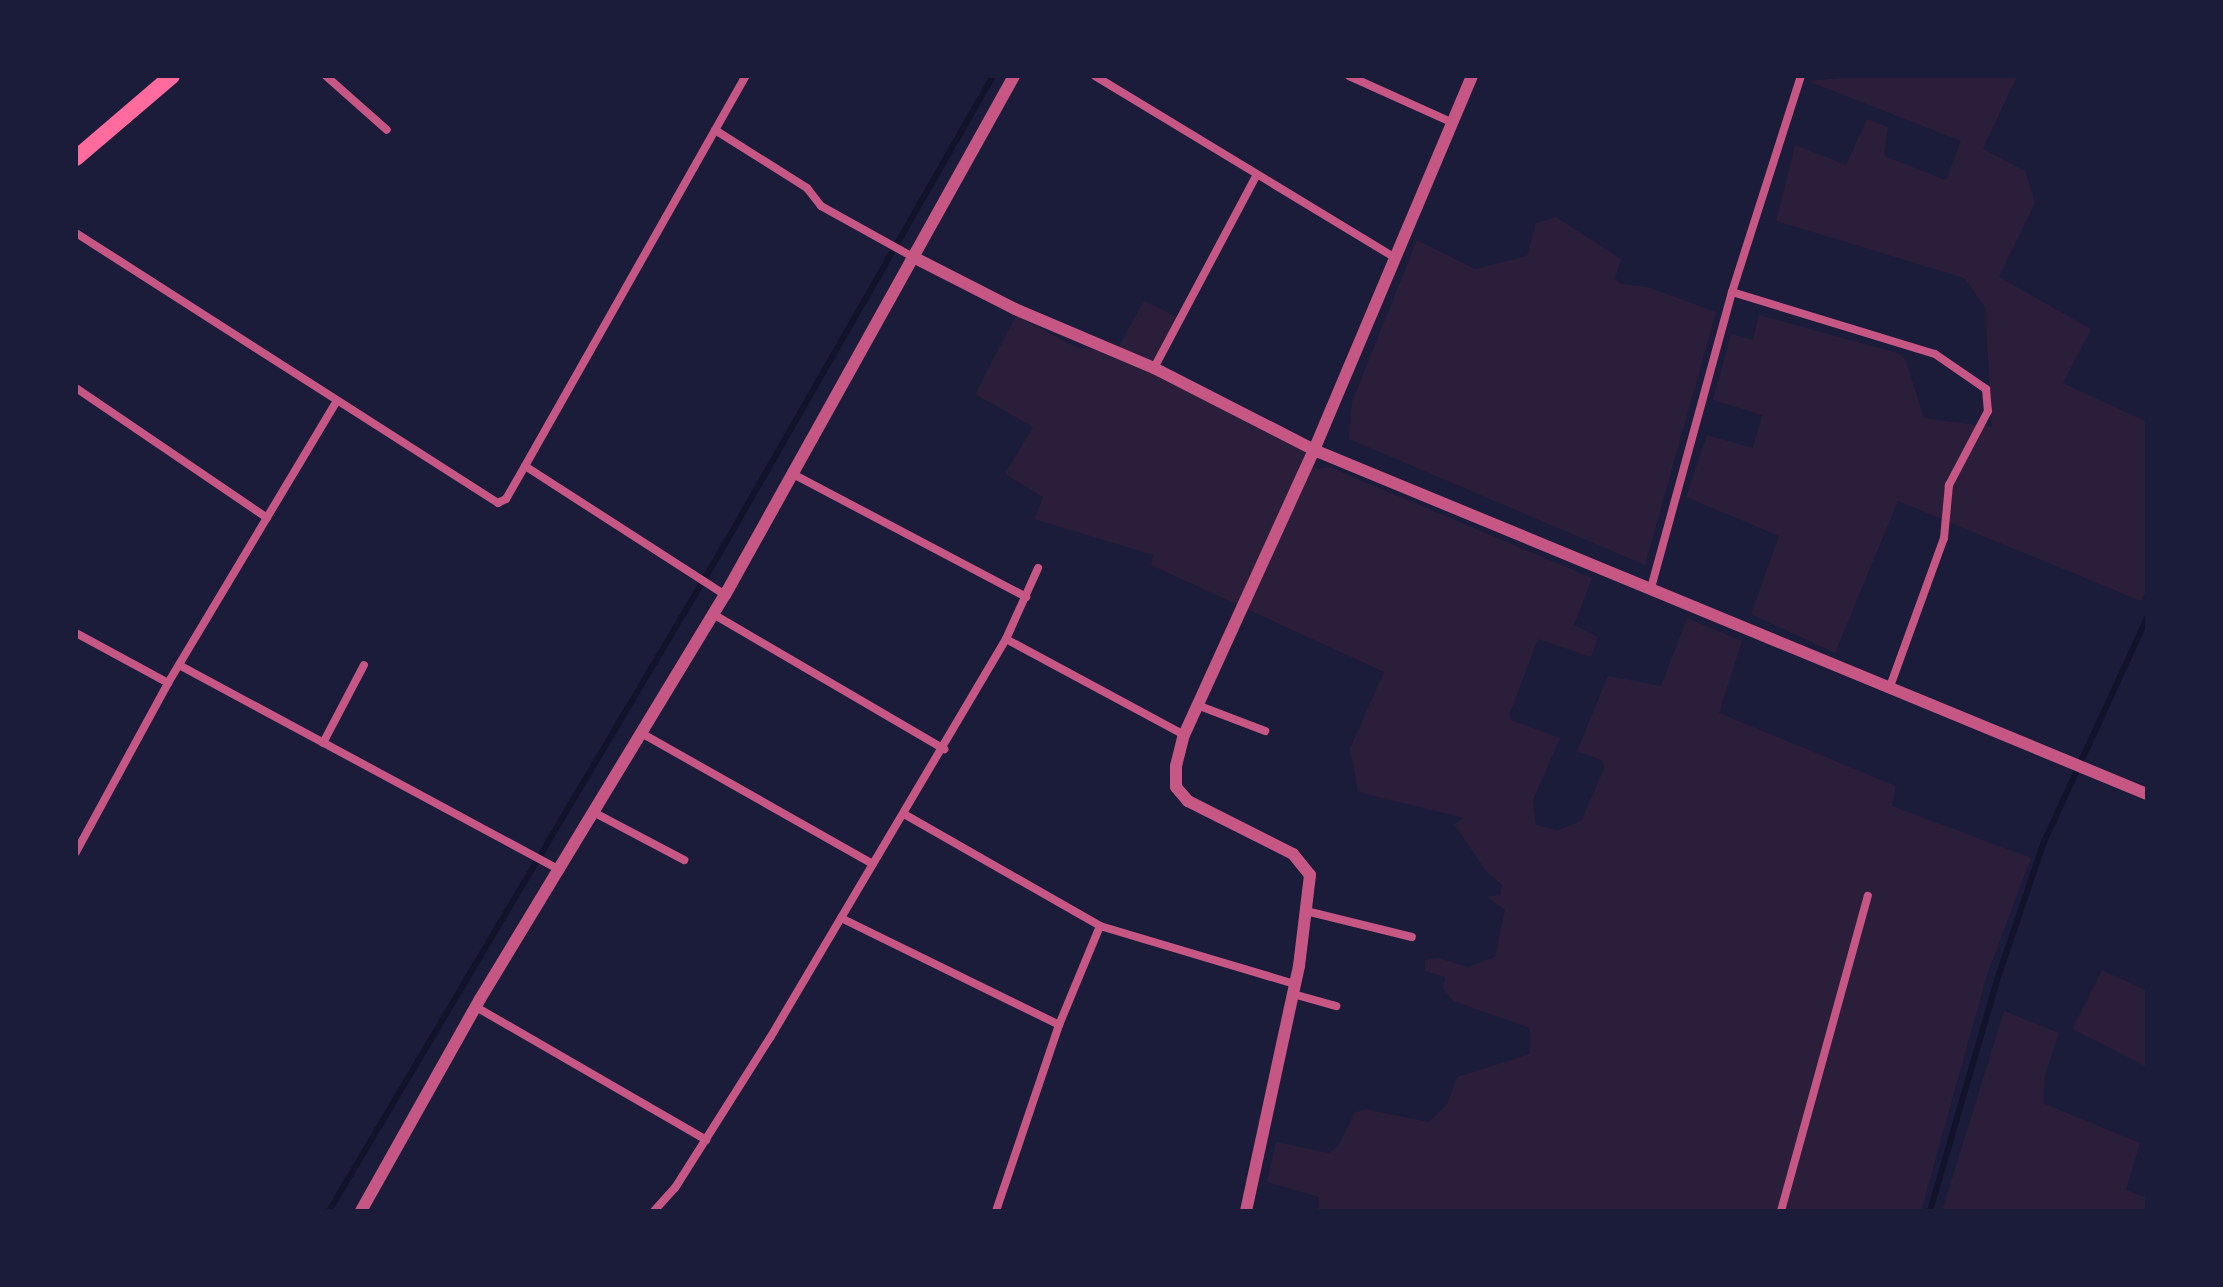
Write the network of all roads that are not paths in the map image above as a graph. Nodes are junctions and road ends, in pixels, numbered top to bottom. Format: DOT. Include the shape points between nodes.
graph roads {
  1 [pos="172,76"];
  2 [pos="326,76"];
  3 [pos="746,76"];
  4 [pos="1014,76"];
  5 [pos="1095,76"];
  6 [pos="1349,76"];
  7 [pos="1472,76"];
  8 [pos="1801,76"];
  9 [pos="1453,123"];
  10 [pos="387,130"];
  11 [pos="715,130"];
  12 [pos="76,158"];
  13 [pos="1255,178"];
  14 [pos="76,233"];
  15 [pos="913,257"];
  16 [pos="1395,258"];
  17 [pos="1732,292"];
  18 [pos="1154,368"];
  19 [pos="76,388"];
  20 [pos="335,404"];
  21 [pos="1314,450"];
  22 [pos="525,466"];
  23 [pos="791,473"];
  24 [pos="267,518"];
  25 [pos="1038,568"];
  26 [pos="1651,588"];
  27 [pos="720,591"];
  28 [pos="1026,597"];
  29 [pos="713,614"];
  30 [pos="76,633"];
  31 [pos="1006,639"];
  32 [pos="179,665"];
  33 [pos="364,665"];
  34 [pos="168,683"];
  35 [pos="1889,689"];
  36 [pos="1197,705"];
  37 [pos="1265,731"];
  38 [pos="643,734"];
  39 [pos="1184,735"];
  40 [pos="323,743"];
  41 [pos="944,749"];
  42 [pos="2147,794"];
  43 [pos="595,813"];
  44 [pos="904,814"];
  45 [pos="76,852"];
  46 [pos="684,860"];
  47 [pos="873,864"];
  48 [pos="560,870"];
  49 [pos="1868,896"];
  50 [pos="1306,911"];
  51 [pos="841,918"];
  52 [pos="1100,926"];
  53 [pos="1412,937"];
  54 [pos="1294,989"];
  55 [pos="1336,1006"];
  56 [pos="476,1007"];
  57 [pos="1059,1025"];
  58 [pos="706,1140"];
  59 [pos="361,1211"];
  60 [pos="654,1211"];
  61 [pos="996,1211"];
  62 [pos="1246,1211"];
  63 [pos="1781,1211"];
  1 -- 12 [label="highway"];
  2 -- 10 [label="street"];
  3 -- 11 [label="street"];
  4 -- 15 [label="street"];
  5 -- 13 [label="street"];
  6 -- 9 [label="street"];
  7 -- 9 [label="street"];
  8 -- 17 [label="street"];
  9 -- 16 [label="street"];
  11 -- 15 [label="street" via="807,188 821,206"];
  11 -- 22 [label="street"];
  13 -- 16 [label="street"];
  13 -- 18 [label="street"];
  14 -- 20 [label="street"];
  15 -- 18 [label="street" via="1015,309"];
  15 -- 23 [label="street"];
  16 -- 21 [label="street"];
  17 -- 26 [label="street"];
  17 -- 35 [label="street" via="1935,354 1986,389 1988,411 1949,485 1944,538"];
  18 -- 21 [label="street"];
  19 -- 24 [label="street"];
  20 -- 22 [label="street" via="492,501 506,499"];
  20 -- 24 [label="street"];
  21 -- 26 [label="street"];
  21 -- 36 [label="street"];
  22 -- 27 [label="street"];
  23 -- 27 [label="street"];
  23 -- 28 [label="street"];
  24 -- 32 [label="street"];
  25 -- 28 [label="street"];
  26 -- 35 [label="street"];
  27 -- 29 [label="street"];
  28 -- 31 [label="street"];
  29 -- 38 [label="street"];
  29 -- 41 [label="street"];
  30 -- 34 [label="street"];
  31 -- 39 [label="street"];
  31 -- 41 [label="street"];
  32 -- 34 [label="street"];
  32 -- 40 [label="street"];
  33 -- 40 [label="street"];
  34 -- 45 [label="street"];
  35 -- 42 [label="street"];
  36 -- 37 [label="street"];
  36 -- 39 [label="street"];
  38 -- 43 [label="street"];
  38 -- 47 [label="street"];
  39 -- 50 [label="street" via="1176,787 1204,812 1304,864 1310,875"];
  40 -- 48 [label="street"];
  41 -- 44 [label="street"];
  43 -- 46 [label="street"];
  43 -- 48 [label="street"];
  44 -- 47 [label="street"];
  44 -- 52 [label="street"];
  47 -- 51 [label="street"];
  48 -- 56 [label="street"];
  49 -- 63 [label="street"];
  50 -- 53 [label="street"];
  50 -- 54 [label="street"];
  51 -- 57 [label="street"];
  51 -- 58 [label="street"];
  52 -- 54 [label="street"];
  52 -- 57 [label="street"];
  54 -- 55 [label="street"];
  54 -- 62 [label="street"];
  56 -- 58 [label="street"];
  56 -- 59 [label="street"];
  57 -- 61 [label="street"];
  58 -- 60 [label="street"];
}
